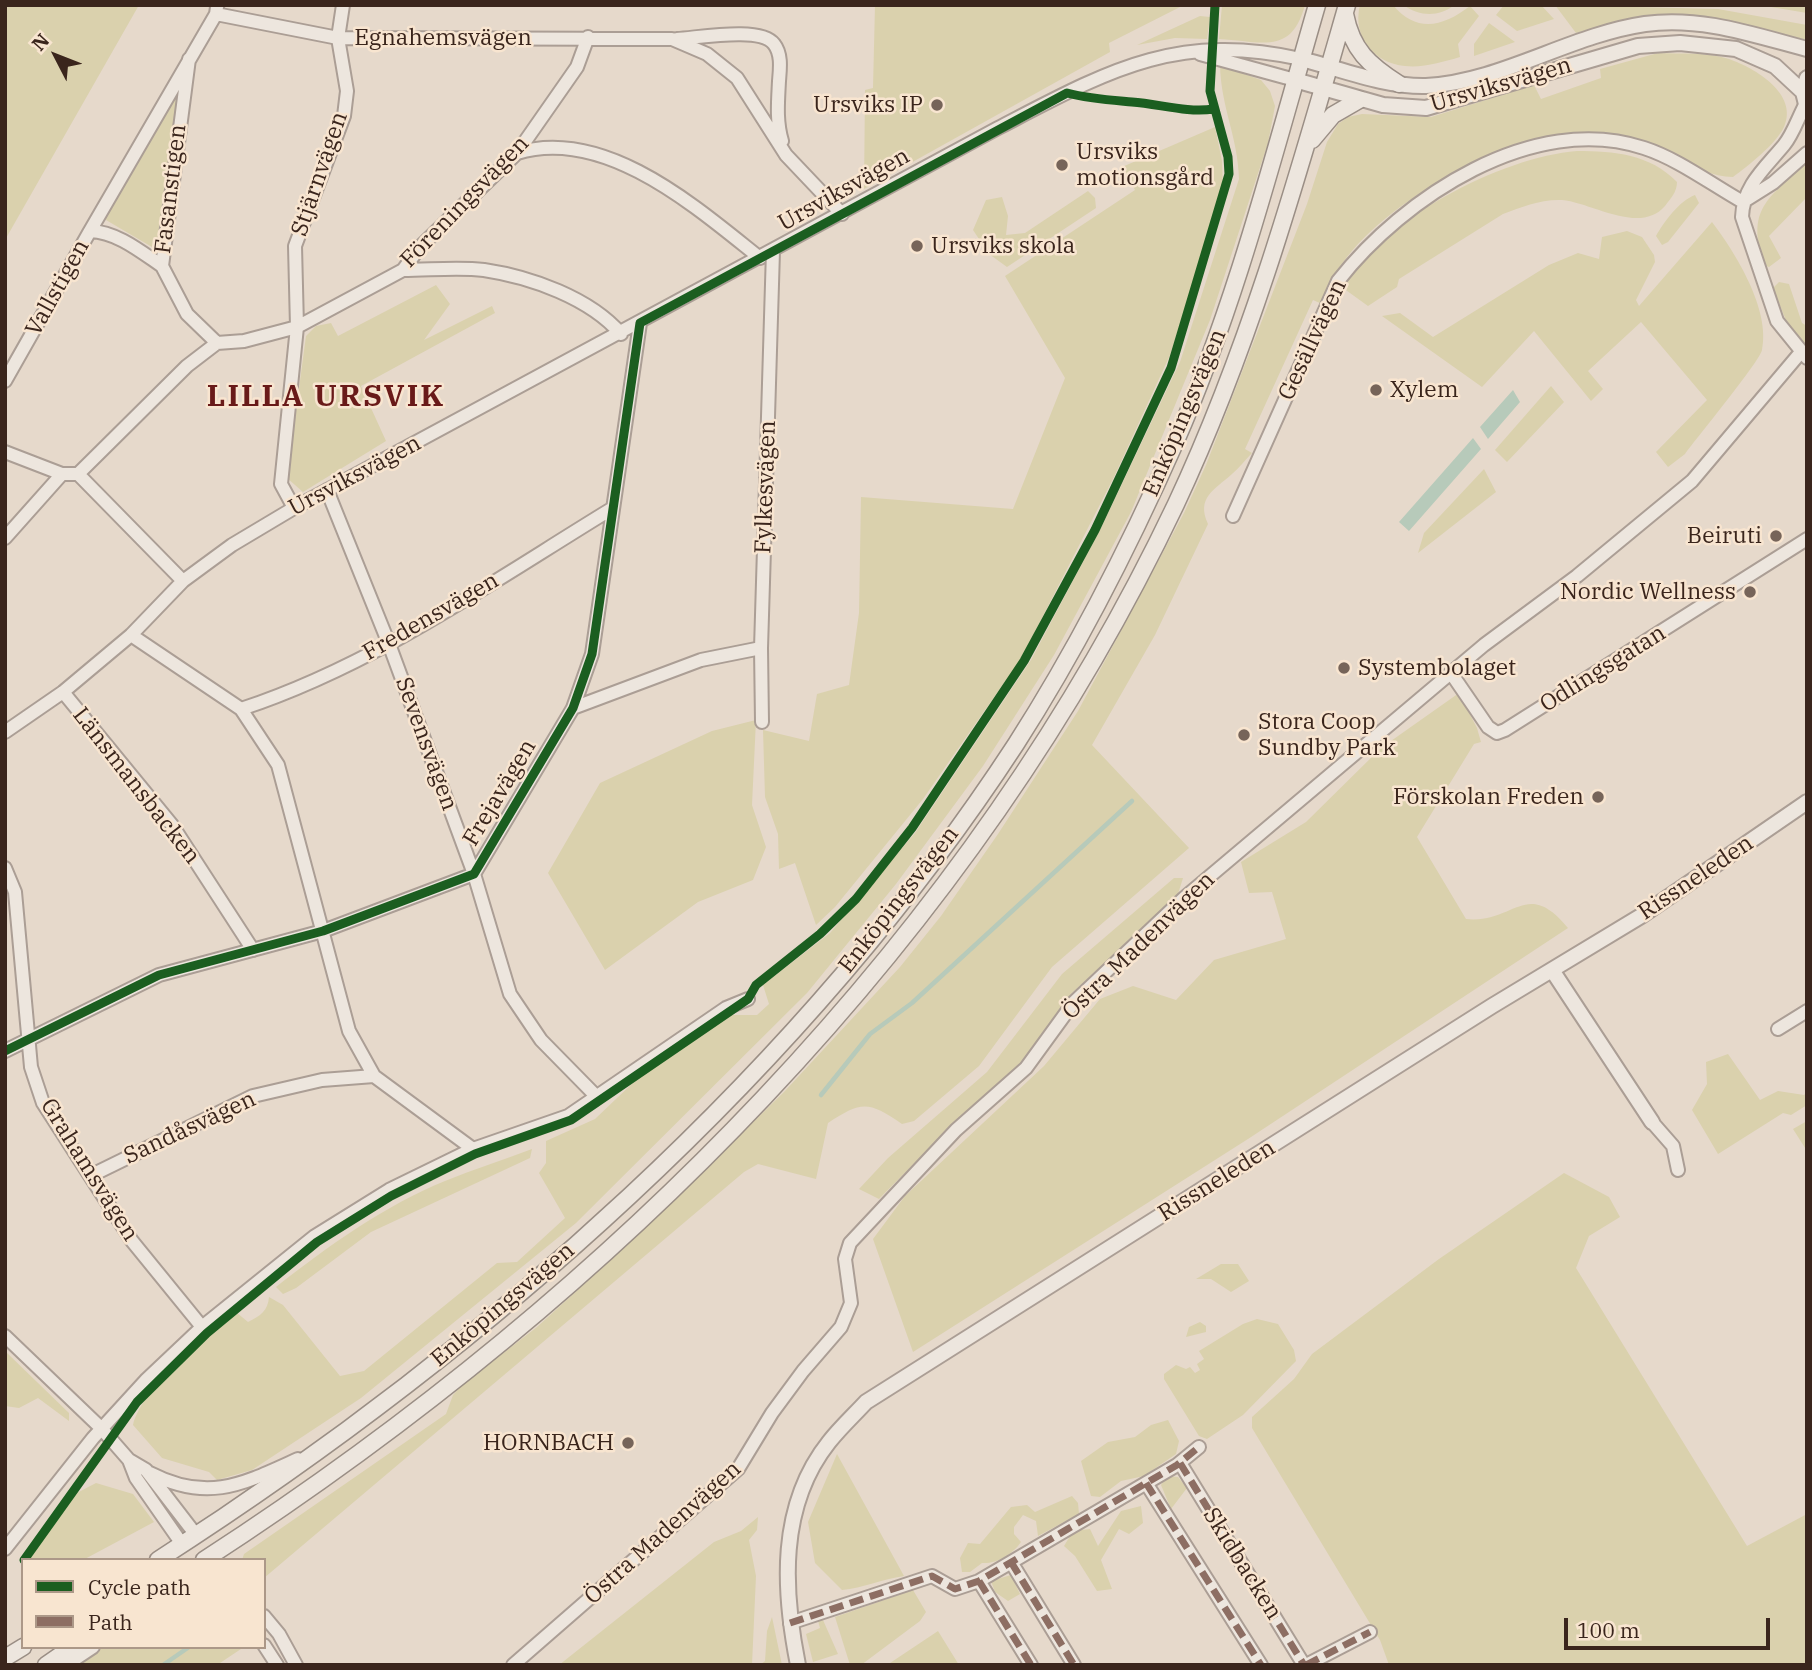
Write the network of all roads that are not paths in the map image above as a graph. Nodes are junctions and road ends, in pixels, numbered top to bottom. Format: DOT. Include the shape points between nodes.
graph roads {
  1 [pos="343,5"];
  2 [pos="1317,5"];
  3 [pos="217,9"];
  4 [pos="1346,9"];
  5 [pos="588,37"];
  6 [pos="338,38"];
  7 [pos="672,39"];
  8 [pos="1807,49"];
  9 [pos="1190,51"];
  10 [pos="189,59"];
  11 [pos="1301,59"];
  12 [pos="1329,66"];
  13 [pos="1295,80"];
  14 [pos="1399,84"];
  15 [pos="1323,88"];
  16 [pos="1806,96"];
  17 [pos="1359,100"];
  18 [pos="517,153"];
  19 [pos="1807,153"];
  20 [pos="786,155"];
  21 [pos="1303,155"];
  22 [pos="1743,202"];
  23 [pos="842,214"];
  24 [pos="90,231"];
  25 [pos="773,251"];
  26 [pos="760,258"];
  27 [pos="162,266"];
  28 [pos="402,270"];
  29 [pos="640,323"];
  30 [pos="297,327"];
  31 [pos="621,334"];
  32 [pos="217,343"];
  33 [pos="1804,355"];
  34 [pos="5,381"];
  35 [pos="5,452"];
  36 [pos="62,474"];
  37 [pos="78,474"];
  38 [pos="327,490"];
  39 [pos="294,508"];
  40 [pos="613,508"];
  41 [pos="1233,516"];
  42 [pos="5,538"];
  43 [pos="1807,540"];
  44 [pos="183,581"];
  45 [pos="131,635"];
  46 [pos="389,644"];
  47 [pos="761,648"];
  48 [pos="1451,673"];
  49 [pos="63,692"];
  50 [pos="573,708"];
  51 [pos="241,709"];
  52 [pos="762,722"];
  53 [pos="5,732"];
  54 [pos="1807,802"];
  55 [pos="5,868"];
  56 [pos="474,874"];
  57 [pos="323,931"];
  58 [pos="253,950"];
  59 [pos="1552,970"];
  60 [pos="748,999"];
  61 [pos="1807,1011"];
  62 [pos="1778,1029"];
  63 [pos="28,1038"];
  64 [pos="5,1051"];
  65 [pos="374,1076"];
  66 [pos="597,1097"];
  67 [pos="1652,1122"];
  68 [pos="473,1149"];
  69 [pos="1678,1170"];
  70 [pos="90,1176"];
  71 [pos="202,1327"];
  72 [pos="5,1336"];
  73 [pos="101,1428"];
  74 [pos="1199,1447"];
  75 [pos="317,1450"];
  76 [pos="129,1460"];
  77 [pos="1180,1463"];
  78 [pos="146,1470"];
  79 [pos="1146,1483"];
  80 [pos="189,1539"];
  81 [pos="5,1549"];
  82 [pos="161,1558"];
  83 [pos="195,1558"];
  84 [pos="212,1558"];
  85 [pos="1011,1562"];
  86 [pos="979,1581"];
  87 [pos="266,1618"];
  88 [pos="790,1623"];
  89 [pos="1370,1632"];
  90 [pos="21,1648"];
  91 [pos="266,1648"];
  92 [pos="69,1649"];
  93 [pos="90,1649"];
  94 [pos="5,1658"];
  95 [pos="46,1665"];
  96 [pos="66,1665"];
  97 [pos="277,1665"];
  98 [pos="296,1665"];
  99 [pos="513,1665"];
  100 [pos="798,1665"];
  101 [pos="1031,1665"];
  102 [pos="1074,1665"];
  103 [pos="1261,1665"];
  104 [pos="1305,1665"];
  1 -- 6 [label="street, Stjärnvägen"];
  2 -- 11 [label="main road, Enköpingsvägen"];
  3 -- 6 [label="street, Egnahemsvägen"];
  3 -- 10 [label="street, Vallstigen"];
  4 -- 12 [label="main road, Enköpingsvägen"];
  4 -- 14 [label="main road" via="1354,47"];
  5 -- 6 [label="street, Egnahemsvägen"];
  5 -- 7 [label="street, Egnahemsvägen"];
  5 -- 18 [label="street, Föreningsvägen" via="577,67"];
  6 -- 30 [label="street, Stjärnvägen" via="346,91 344,116 295,246"];
  7 -- 20 [label="street, Egnahemsvägen" via="707,54 737,78"];
  7 -- 20 [label="street, Egnahemsvägen" via="737,34 767,38 775,45 780,60 777,123"];
  8 -- 14 [label="street, Ursviksvägen" via="1721,26 1644,24 1447,83"];
  9 -- 11 [label="street, Ursviksvägen" via="1273,52"];
  9 -- 13 [label="street, Ursviksvägen"];
  9 -- 23 [label="street, Ursviksvägen" via="1162,54 1067,93"];
  10 -- 24 [label="street, Vallstigen"];
  10 -- 27 [label="street, Fasanstigen"];
  11 -- 12 [label="street, Ursviksvägen"];
  11 -- 13 [label="main road, Enköpingsvägen"];
  12 -- 14 [label="street, Ursviksvägen"];
  12 -- 15 [label="main road, Enköpingsvägen"];
  13 -- 15 [label="street, Ursviksvägen"];
  13 -- 75 [label="main road, Enköpingsvägen" via="1219,335 1130,540 1016,743 934,860 827,990 695,1133 572,1248 449,1352"];
  15 -- 17 [label="street, Ursviksvägen"];
  15 -- 21 [label="main road, Enköpingsvägen"];
  16 -- 17 [label="street, Ursviksvägen" via="1775,66 1736,49 1657,43 1435,107 1402,108"];
  16 -- 22 [label="street" via="1786,143 1760,171"];
  17 -- 21 [label="main road" via="1342,107 1324,124"];
  18 -- 26 [label="street" via="540,146 582,151 638,170 692,204"];
  18 -- 28 [label="street, Föreningsvägen"];
  19 -- 22 [label="street"];
  20 -- 23 [label="street, Egnahemsvägen"];
  21 -- 84 [label="main road, Enköpingsvägen" via="1249,330 1172,512 1063,713 947,884 805,1051 628,1229 447,1385"];
  22 -- 33 [label="street" via="1746,234 1777,321"];
  22 -- 41 [label="street, Gesällvägen" via="1646,148 1588,139 1524,151 1436,190 1399,215 1338,281"];
  23 -- 25 [label="street, Ursviksvägen"];
  24 -- 27 [label="street, Vallstigen" via="129,244"];
  24 -- 34 [label="street, Vallstigen"];
  25 -- 26 [label="street, Ursviksvägen"];
  25 -- 47 [label="street, Fylkesvägen"];
  26 -- 29 [label="street, Ursviksvägen"];
  27 -- 32 [label="street, Fasanstigen" via="187,314"];
  28 -- 30 [label="street, Föreningsvägen"];
  28 -- 31 [label="street" via="485,271 524,281 597,312"];
  29 -- 31 [label="street, Ursviksvägen"];
  29 -- 40 [label="street, Frejavägen"];
  30 -- 32 [label="street, Föreningsvägen"];
  30 -- 39 [label="street, Stjärnvägen" via="281,484"];
  31 -- 38 [label="street, Ursviksvägen"];
  32 -- 37 [label="street" via="167,384"];
  33 -- 48 [label="street, Östra Madenvägen" via="1692,481"];
  35 -- 36 [label="street"];
  36 -- 37 [label="street"];
  36 -- 42 [label="street"];
  37 -- 44 [label="street"];
  38 -- 39 [label="street, Ursviksvägen"];
  38 -- 46 [label="street, Sevensvägen"];
  39 -- 44 [label="street, Ursviksvägen"];
  40 -- 46 [label="street, Fredensvägen"];
  40 -- 50 [label="street, Frejavägen" via="593,654"];
  43 -- 48 [label="street, Odlingsgatan" via="1497,733"];
  44 -- 45 [label="street, Ursviksvägen"];
  45 -- 49 [label="street, Ursviksvägen"];
  45 -- 51 [label="street"];
  46 -- 51 [label="street, Fredensvägen" via="293,692"];
  46 -- 56 [label="street, Sevensvägen"];
  47 -- 50 [label="street" via="701,660"];
  47 -- 52 [label="street, Fylkesvägen"];
  48 -- 99 [label="street, Östra Madenvägen" via="1184,898 1074,1002 1026,1068 956,1130 850,1243 845,1259 851,1303 841,1328 787,1392 738,1469"];
  49 -- 53 [label="street, Ursviksvägen"];
  49 -- 58 [label="street, Länsmansbacken" via="172,825"];
  50 -- 56 [label="street, Frejavägen"];
  51 -- 57 [label="street" via="278,765"];
  54 -- 59 [label="street, Rissneleden" via="1641,916"];
  55 -- 63 [label="street, Grahamsvägen" via="15,892"];
  56 -- 57 [label="street, Frejavägen"];
  56 -- 66 [label="street, Sevensvägen" via="510,994 541,1040"];
  57 -- 58 [label="street, Frejavägen"];
  57 -- 65 [label="street" via="349,1031"];
  58 -- 63 [label="street, Frejavägen" via="159,975"];
  59 -- 67 [label="street"];
  59 -- 88 [label="street, Rissneleden" via="866,1402 828,1443 805,1483 792,1522 786,1572"];
  60 -- 66 [label="street" via="726,1008"];
  61 -- 62 [label="street"];
  63 -- 64 [label="street, Frejavägen"];
  63 -- 70 [label="street, Grahamsvägen" via="31,1068 43,1103"];
  65 -- 68 [label="street"];
  65 -- 70 [label="street, Sandåsvägen" via="322,1080 253,1096"];
  66 -- 68 [label="street" via="568,1116"];
  67 -- 69 [label="street" via="1673,1146"];
  68 -- 71 [label="street" via="389,1190 315,1236"];
  70 -- 71 [label="street, Grahamsvägen" via="132,1241"];
  71 -- 73 [label="street"];
  72 -- 73 [label="street"];
  73 -- 76 [label="street"];
  73 -- 81 [label="street"];
  74 -- 77 [label="street"];
  75 -- 78 [label="street" via="219,1490 174,1485"];
  75 -- 80 [label="main road, Enköpingsvägen"];
  76 -- 78 [label="street"];
  76 -- 80 [label="street" via="135,1478"];
  77 -- 79 [label="street"];
  77 -- 104 [label="street, Skidbacken"];
  78 -- 80 [label="street"];
  79 -- 85 [label="street"];
  79 -- 103 [label="street, Skidbacken"];
  80 -- 82 [label="main road, Enköpingsvägen"];
  80 -- 83 [label="main road"];
  80 -- 84 [label="main road"];
  85 -- 86 [label="street"];
  85 -- 102 [label="street"];
  86 -- 88 [label="street" via="955,1589 932,1576"];
  86 -- 101 [label="street"];
  87 -- 98 [label="street"];
  88 -- 100 [label="street, Rissneleden"];
  89 -- 104 [label="street, Skidbacken"];
  90 -- 94 [label="main road"];
  91 -- 97 [label="street"];
  92 -- 95 [label="main road"];
  93 -- 96 [label="street"];
}
